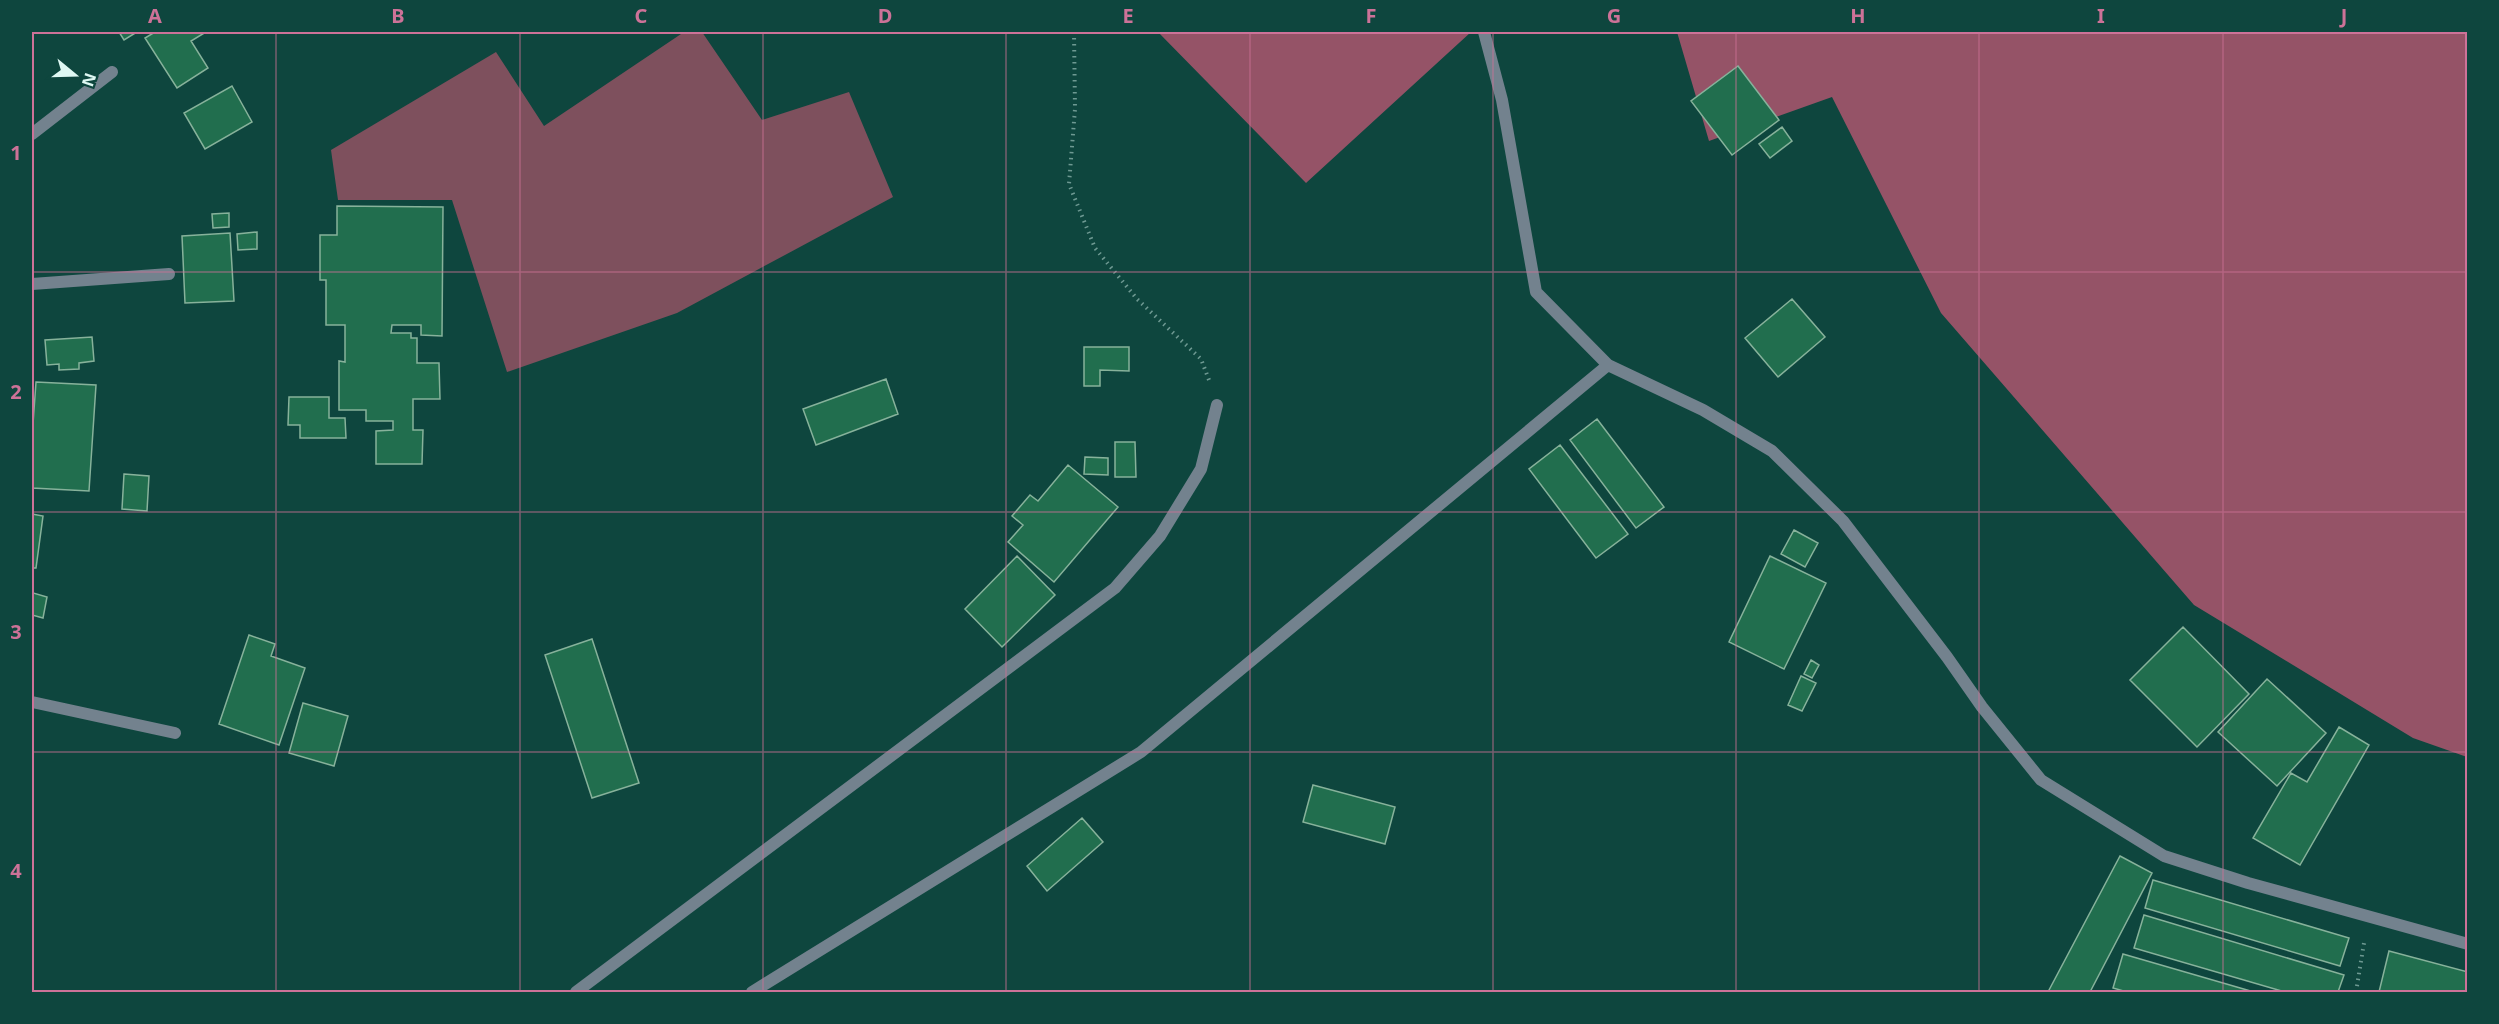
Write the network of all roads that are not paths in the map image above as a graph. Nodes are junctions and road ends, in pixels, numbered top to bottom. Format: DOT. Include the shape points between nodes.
graph roads {
  1 [pos="1484,32"];
  2 [pos="112,72"];
  3 [pos="32,134"];
  4 [pos="169,274"];
  5 [pos="32,284"];
  6 [pos="1608,365"];
  7 [pos="1217,405"];
  8 [pos="32,702"];
  9 [pos="175,733"];
  10 [pos="2468,944"];
  11 [pos="576,993"];
  12 [pos="752,993"];
  1 -- 6 [label="street" via="1502,100 1536,291"];
  2 -- 3 [label="street"];
  4 -- 5 [label="street"];
  6 -- 10 [label="street" via="1703,410 1772,451 1843,521 2041,780 2164,856"];
  6 -- 12 [label="street" via="1141,752"];
  7 -- 11 [label="street" via="1201,469 1160,536 1115,588"];
  8 -- 9 [label="street"];
}
